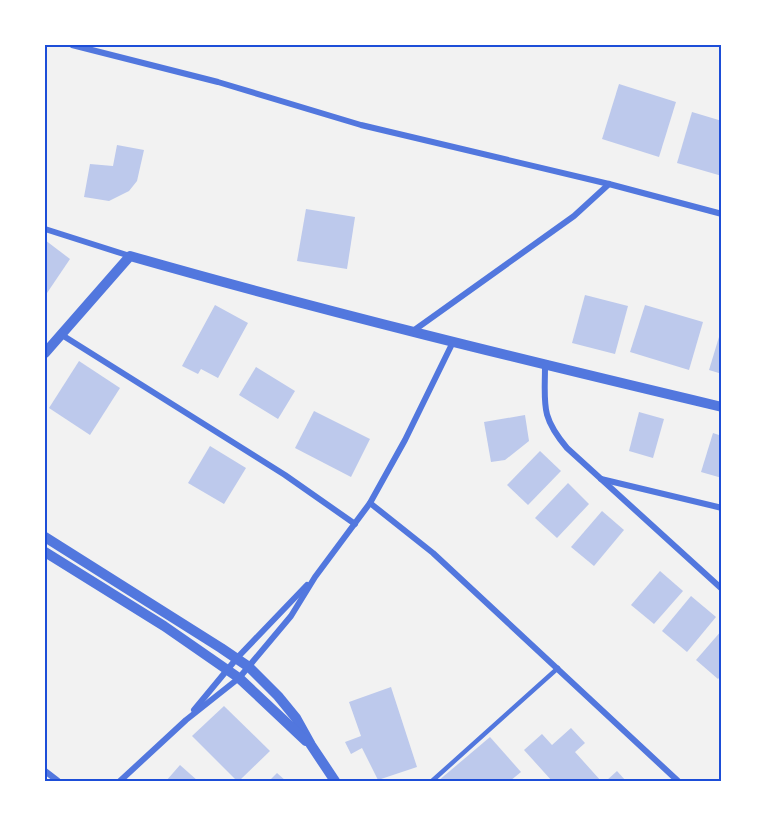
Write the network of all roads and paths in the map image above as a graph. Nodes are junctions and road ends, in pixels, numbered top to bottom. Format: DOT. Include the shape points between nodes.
graph roads {
  1 [pos="72,45"];
  2 [pos="609,184"];
  3 [pos="722,214"];
  4 [pos="45,229"];
  5 [pos="130,256"];
  6 [pos="412,332"];
  7 [pos="62,335"];
  8 [pos="453,342"];
  9 [pos="45,353"];
  10 [pos="545,365"];
  11 [pos="722,407"];
  12 [pos="601,478"];
  13 [pos="370,503"];
  14 [pos="722,508"];
  15 [pos="355,524"];
  16 [pos="45,537"];
  17 [pos="45,552"];
  18 [pos="315,577"];
  19 [pos="722,589"];
  20 [pos="237,658"];
  21 [pos="249,667"];
  22 [pos="558,668"];
  23 [pos="227,669"];
  24 [pos="239,678"];
  25 [pos="186,720"];
  26 [pos="310,745"];
  27 [pos="45,771"];
  28 [pos="58,781"];
  29 [pos="120,781"];
  30 [pos="335,781"];
  31 [pos="432,781"];
  32 [pos="678,781"];
  1 -- 2 [label="street" via="218,82 381,130"];
  2 -- 3 [label="street"];
  2 -- 6 [label="street" via="574,216"];
  4 -- 5 [label="street"];
  5 -- 6 [label="street"];
  5 -- 7 [label="street"];
  6 -- 8 [label="street"];
  7 -- 9 [label="street"];
  7 -- 15 [label="street" via="285,475"];
  8 -- 10 [label="street"];
  8 -- 13 [label="street"];
  10 -- 11 [label="street"];
  10 -- 12 [label="street" via="545,412 549,424"];
  12 -- 14 [label="street"];
  12 -- 19 [label="street"];
  13 -- 15 [label="street"];
  13 -- 22 [label="street" via="433,553"];
  15 -- 18 [label="street"];
  16 -- 20 [label="street"];
  17 -- 23 [label="street"];
  18 -- 20 [label="street"];
  18 -- 21 [label="street" via="291,616"];
  20 -- 21 [label="street"];
  20 -- 23 [label="street"];
  21 -- 24 [label="street"];
  21 -- 26 [label="street" via="296,718"];
  22 -- 31 [label="lane"];
  22 -- 32 [label="street"];
  23 -- 24 [label="street"];
  23 -- 25 [label="street"];
  24 -- 25 [label="street"];
  24 -- 26 [label="street"];
  25 -- 29 [label="street"];
  26 -- 30 [label="street"];
  27 -- 28 [label="street"];
}
